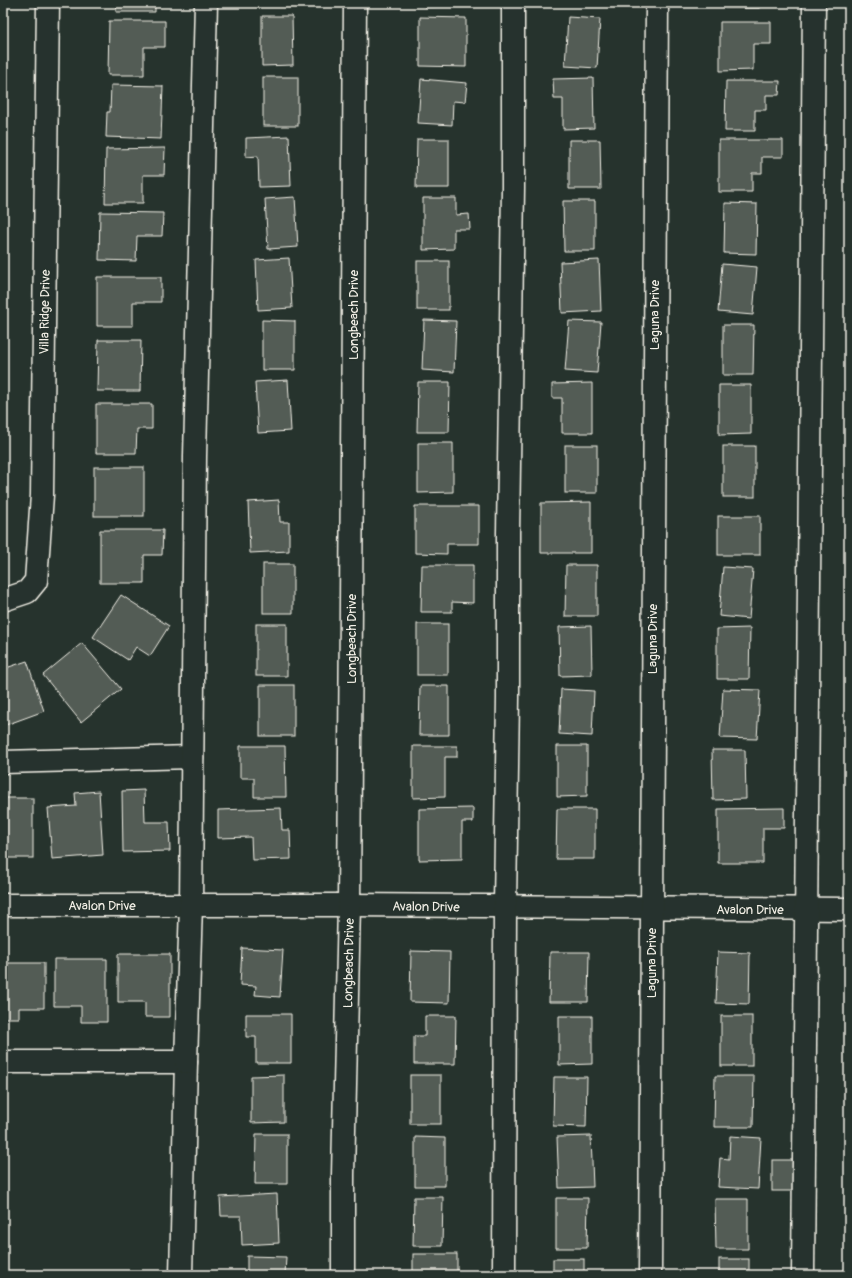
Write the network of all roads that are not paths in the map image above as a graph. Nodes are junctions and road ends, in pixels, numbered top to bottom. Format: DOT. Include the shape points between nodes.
graph roads {
  1 [pos="48,3"];
  2 [pos="206,3"];
  3 [pos="355,3"];
  4 [pos="513,3"];
  5 [pos="657,3"];
  6 [pos="814,3"];
  7 [pos="3,600"];
  8 [pos="192,757"];
  9 [pos="3,762"];
  10 [pos="3,905"];
  11 [pos="191,905"];
  12 [pos="349,905"];
  13 [pos="505,906"];
  14 [pos="651,908"];
  15 [pos="807,909"];
  16 [pos="849,910"];
  17 [pos="3,1062"];
  18 [pos="186,1062"];
  19 [pos="181,1275"];
  20 [pos="342,1275"];
  21 [pos="504,1275"];
  22 [pos="650,1275"];
  23 [pos="804,1275"];
  1 -- 7 [label="street, Villa Ridge Drive" via="42,495 36,581 27,592"];
  2 -- 8 [label="street" via="195,456"];
  3 -- 12 [label="street, Longbeach Drive"];
  4 -- 13 [label="street"];
  5 -- 14 [label="street, Laguna Drive"];
  6 -- 15 [label="street"];
  8 -- 9 [label="street"];
  8 -- 11 [label="street"];
  10 -- 11 [label="street, Avalon Drive"];
  11 -- 12 [label="street, Avalon Drive"];
  11 -- 18 [label="street"];
  12 -- 13 [label="street, Avalon Drive"];
  12 -- 20 [label="street, Longbeach Drive"];
  13 -- 14 [label="street, Avalon Drive"];
  13 -- 21 [label="street"];
  14 -- 15 [label="street, Avalon Drive"];
  14 -- 22 [label="street, Laguna Drive"];
  15 -- 16 [label="street, Avalon Drive"];
  15 -- 23 [label="street"];
  17 -- 18 [label="street"];
  18 -- 19 [label="street"];
}
